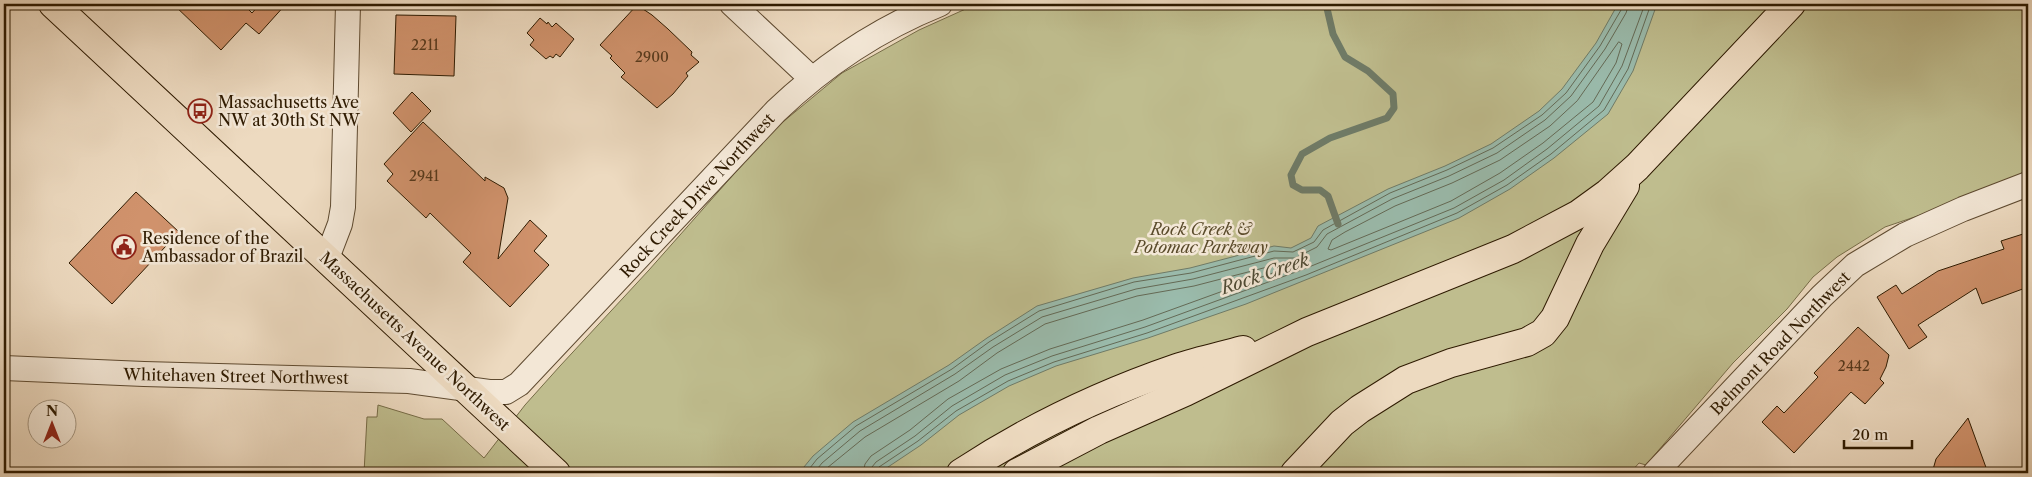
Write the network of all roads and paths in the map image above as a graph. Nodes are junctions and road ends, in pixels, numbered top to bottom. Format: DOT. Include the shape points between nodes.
graph roads {
  1 [pos="53,4"];
  2 [pos="348,4"];
  3 [pos="732,4"];
  4 [pos="940,4"];
  5 [pos="1791,4"];
  6 [pos="812,78"];
  7 [pos="1636,167"];
  8 [pos="2028,184"];
  9 [pos="327,258"];
  10 [pos="1307,332"];
  11 [pos="4,368"];
  12 [pos="468,390"];
  13 [pos="556,473"];
  14 [pos="961,473"];
  15 [pos="1016,473"];
  16 [pos="1295,473"];
  17 [pos="1655,473"];
  1 -- 9 [label="main road, Massachusetts Avenue Northwest"];
  2 -- 9 [label="street" via="343,207"];
  3 -- 6 [label="street"];
  4 -- 6 [label="street, Rock Creek Drive Northwest" via="874,36"];
  5 -- 7 [label="main road"];
  6 -- 12 [label="street, Rock Creek Drive Northwest" via="776,111 519,384 506,392"];
  7 -- 10 [label="main road" via="1579,214 1530,241"];
  7 -- 16 [label="main road" via="1590,244 1555,318 1543,333 1527,342 1451,362 1406,380 1342,423"];
  8 -- 17 [label="street, Belmont Road Northwest" via="1905,234 1855,265 1826,291"];
  9 -- 12 [label="main road, Massachusetts Avenue Northwest"];
  10 -- 14 [label="main road" via="1177,368 1115,392 1058,417"];
  10 -- 15 [label="main road" via="1099,430"];
  11 -- 12 [label="street, Whitehaven Street Northwest" via="409,381"];
  12 -- 13 [label="main road, Massachusetts Avenue Northwest"];
}
